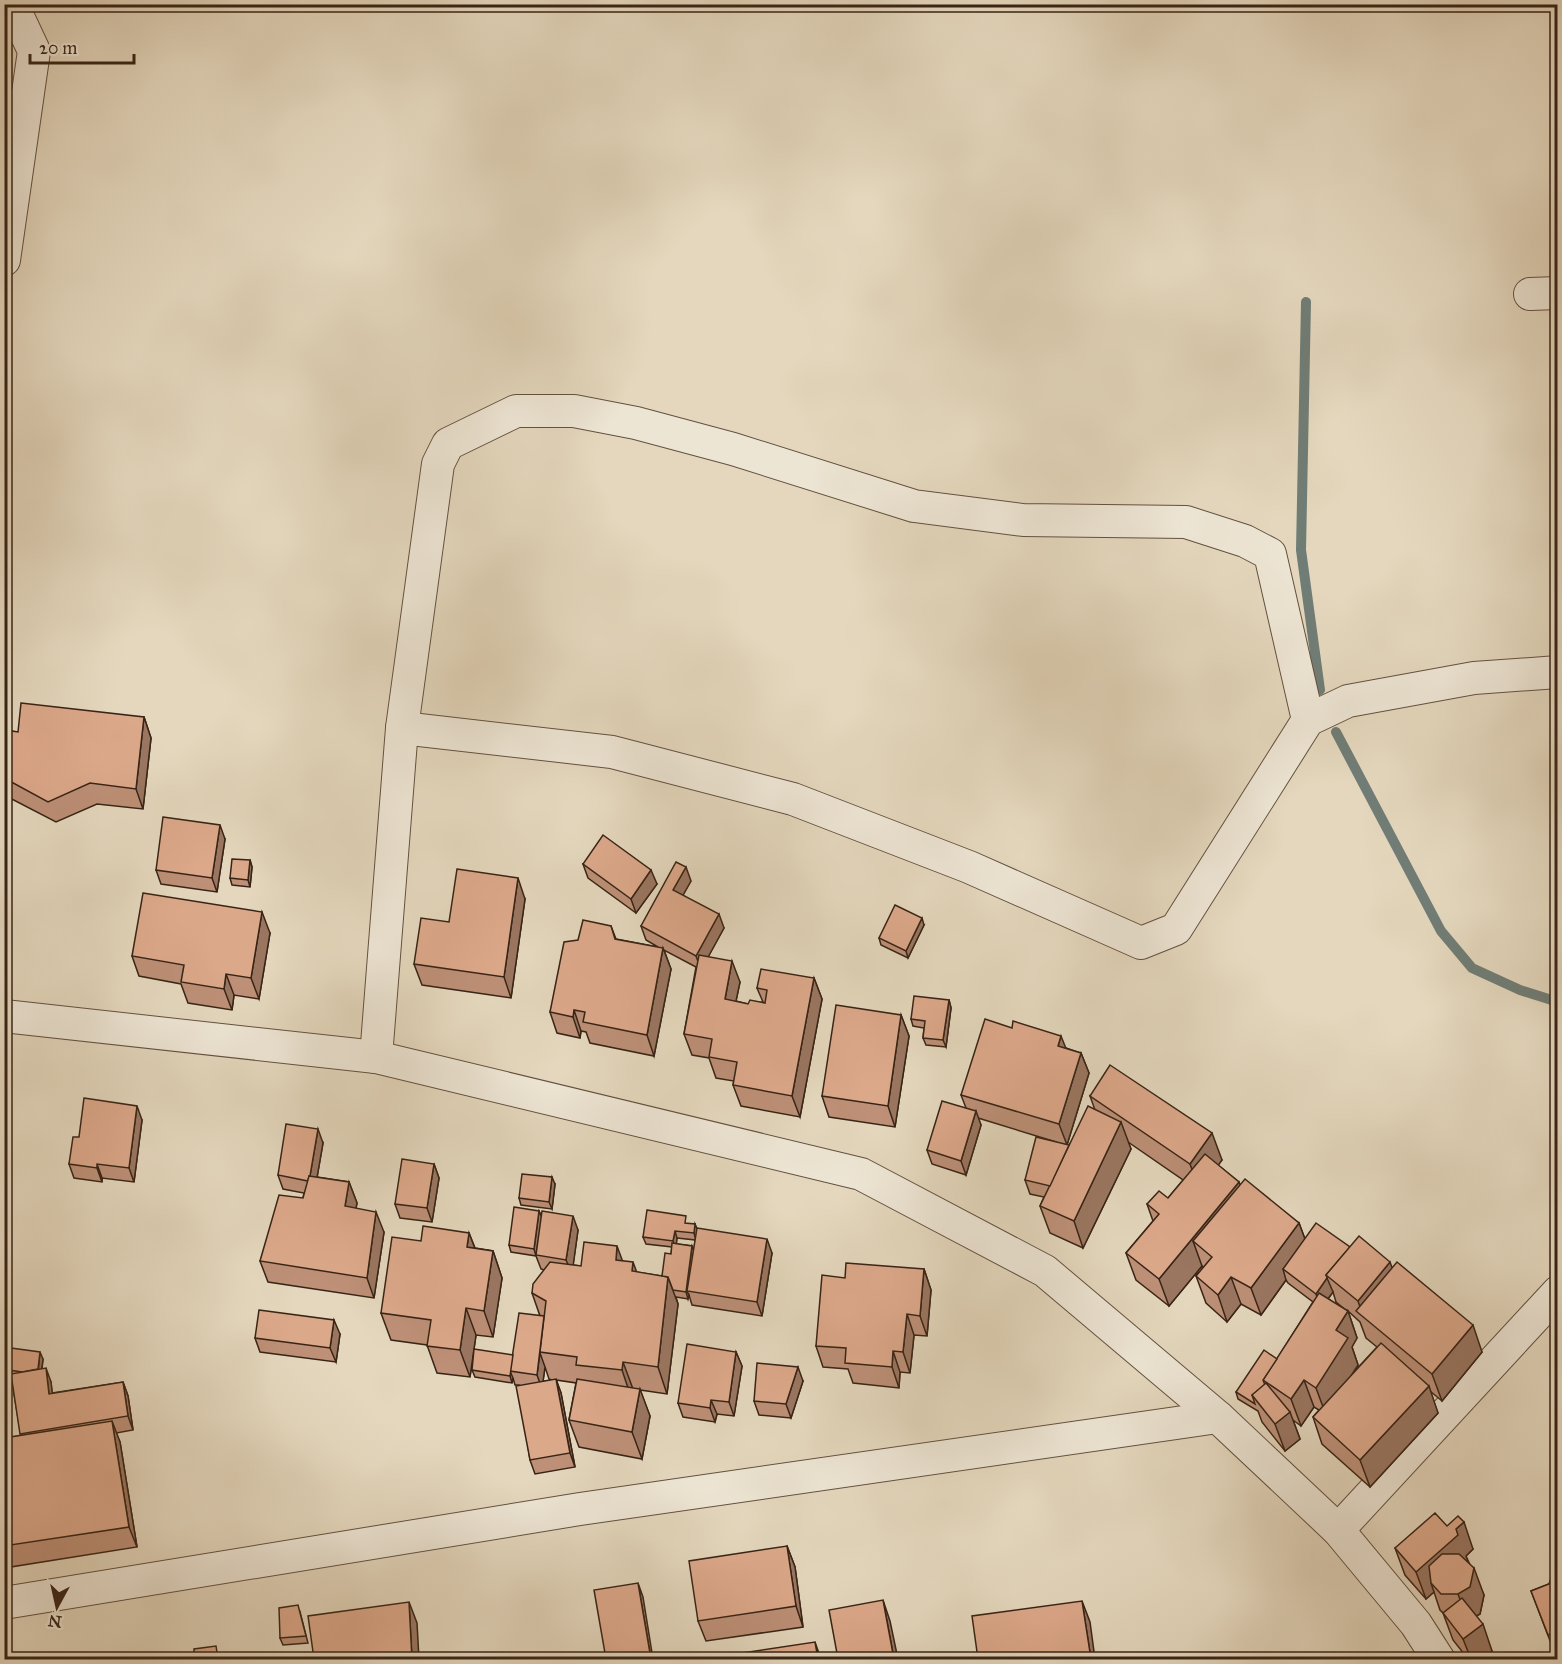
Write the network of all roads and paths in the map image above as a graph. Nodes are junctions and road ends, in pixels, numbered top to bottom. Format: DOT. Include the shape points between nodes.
graph roads {
  1 [pos="12,4"];
  2 [pos="4,260"];
  3 [pos="1557,672"];
  4 [pos="1308,720"];
  5 [pos="402,728"];
  6 [pos="4,1016"];
  7 [pos="376,1057"];
  8 [pos="1557,1292"];
  9 [pos="1218,1417"];
  10 [pos="1338,1530"];
  11 [pos="4,1603"];
  12 [pos="1439,1659"];
  1 -- 2 [label="street" via="34,51"];
  3 -- 4 [label="street" via="1474,678 1348,701"];
  4 -- 5 [label="street" via="1176,929 1141,943 969,867 793,800 612,752"];
  4 -- 5 [label="street" via="1270,555 1245,541 1186,522 1023,520 914,506 636,423 574,411 516,411 448,444 438,464"];
  5 -- 7 [label="street"];
  6 -- 7 [label="street"];
  7 -- 9 [label="street" via="861,1174 1046,1271"];
  8 -- 10 [label="street"];
  9 -- 10 [label="street"];
  9 -- 11 [label="street" via="580,1509"];
  10 -- 12 [label="street" via="1416,1624"];
}
